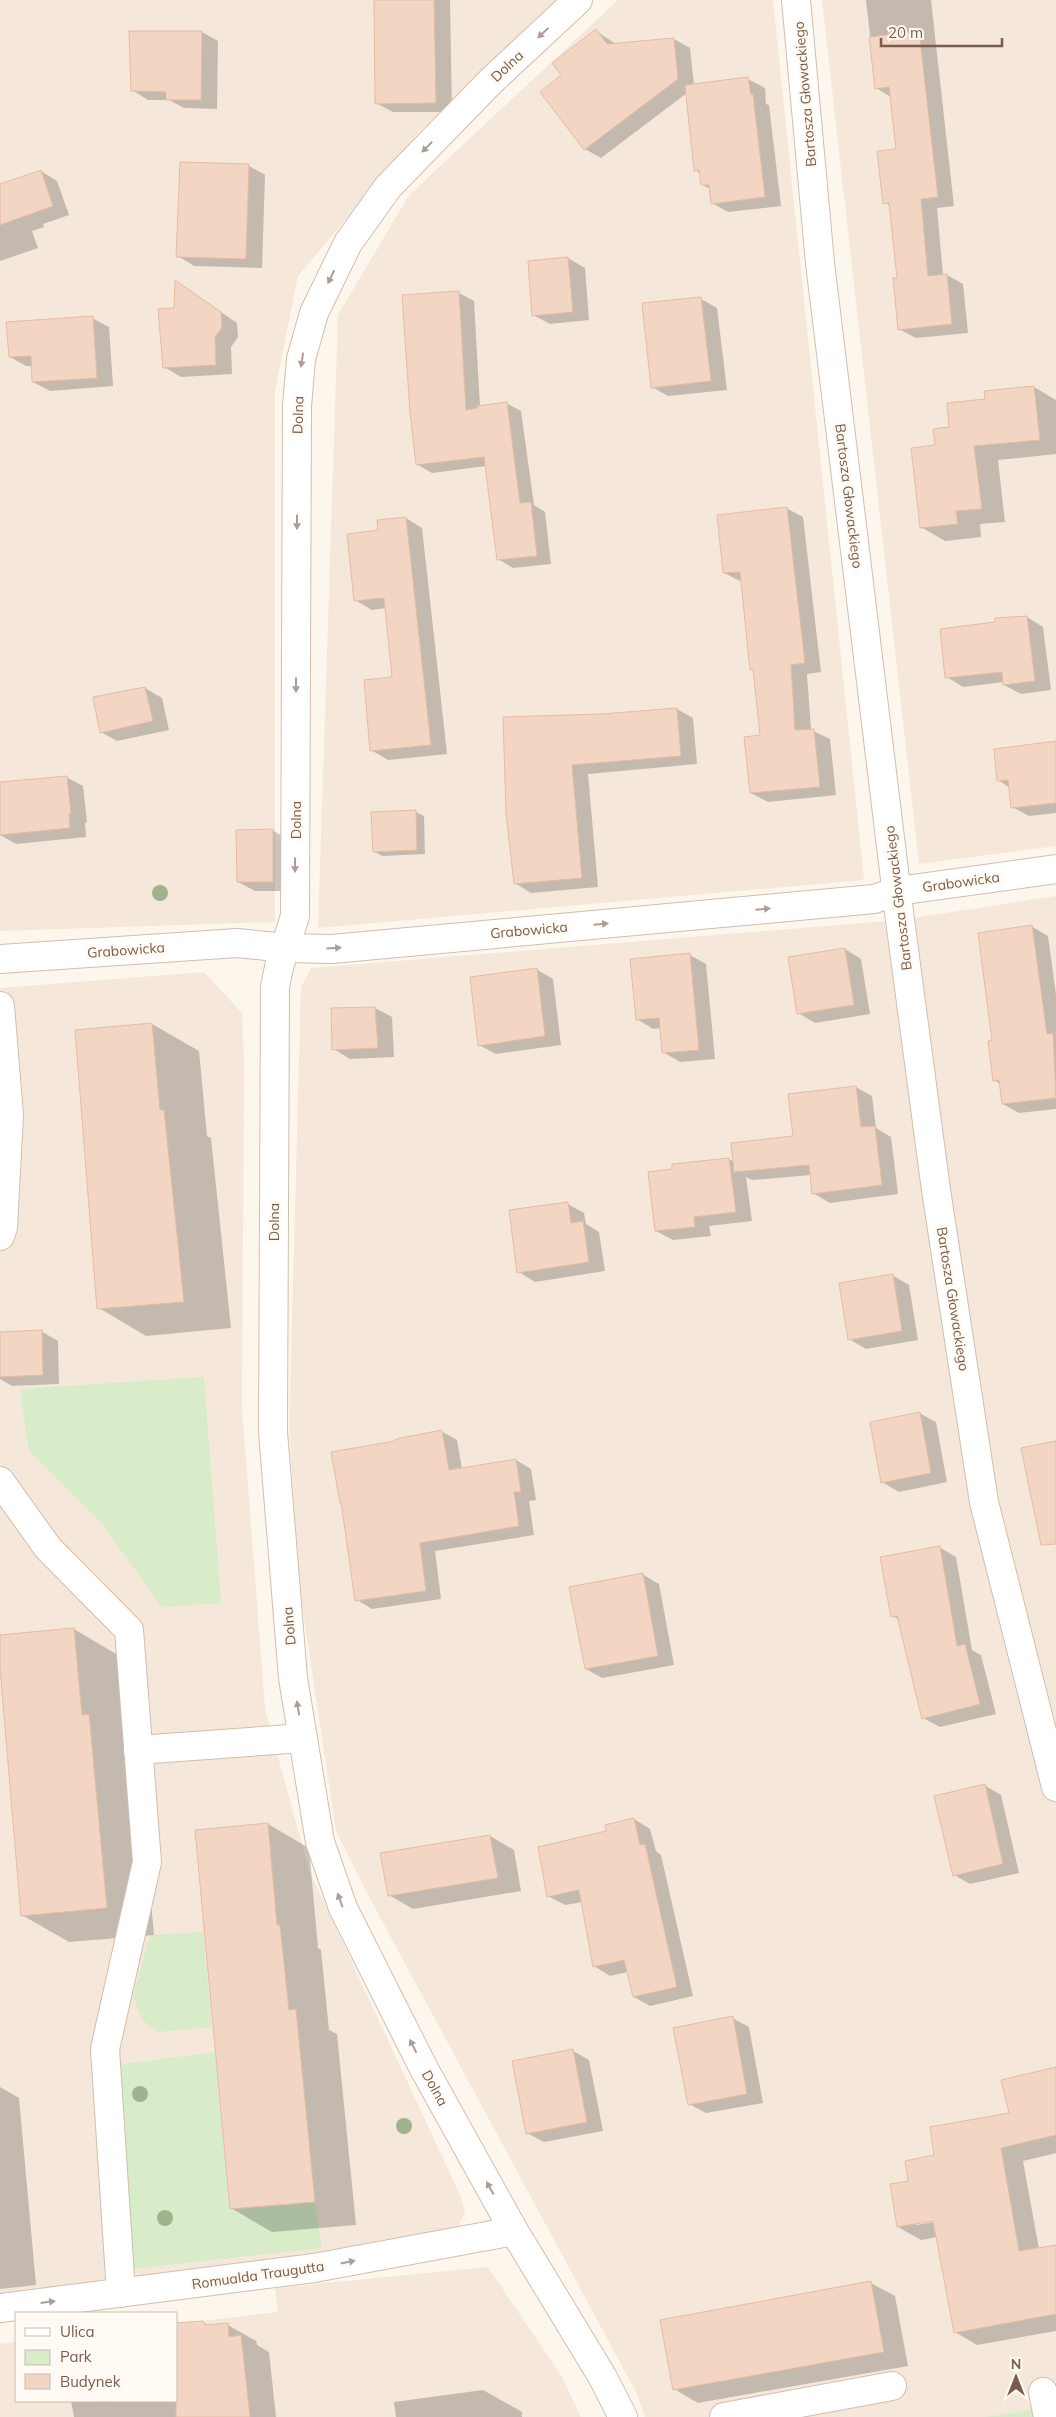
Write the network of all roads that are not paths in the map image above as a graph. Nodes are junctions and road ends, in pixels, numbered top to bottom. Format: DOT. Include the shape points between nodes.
graph roads {
  1 [pos="578,0"];
  2 [pos="796,0"];
  3 [pos="1056,869"];
  4 [pos="898,891"];
  5 [pos="286,948"];
  6 [pos="0,959"];
  7 [pos="0,1006"];
  8 [pos="0,1236"];
  9 [pos="0,1481"];
  10 [pos="303,1738"];
  11 [pos="138,1750"];
  12 [pos="1056,1787"];
  13 [pos="514,2231"];
  14 [pos="121,2293"];
  15 [pos="0,2308"];
  16 [pos="892,2386"];
  17 [pos="623,2417"];
  18 [pos="724,2417"];
  1 -- 5 [label="street, Dolna, one-way" via="491,81 388,187 348,243 314,313 301,359 297,406 295,916"];
  2 -- 4 [label="street, Bartosza Głowackiego" via="820,263"];
  3 -- 4 [label="street, Grabowicka"];
  5 -- 4 [label="street, Grabowicka, one-way" via="332,949 874,899"];
  4 -- 12 [label="street, Bartosza Głowackiego" via="935,1180 984,1502"];
  5 -- 6 [label="street, Grabowicka" via="237,942"];
  10 -- 5 [label="street, Dolna, one-way" via="293,1678 274,1432 275,987"];
  7 -- 8 [label="street" via="10,1115"];
  9 -- 11 [label="street" via="48,1548 129,1630"];
  10 -- 11 [label="street"];
  13 -- 10 [label="street, Dolna, one-way" via="423,2067 343,1908 320,1842"];
  11 -- 14 [label="street" via="147,1862 105,2049"];
  14 -- 13 [label="street, Romualda Traugutta, one-way" via="314,2268"];
  13 -- 17 [label="street, Dolna" via="602,2376"];
  15 -- 14 [label="street, Romualda Traugutta, one-way"];
  16 -- 18 [label="street"];
}
